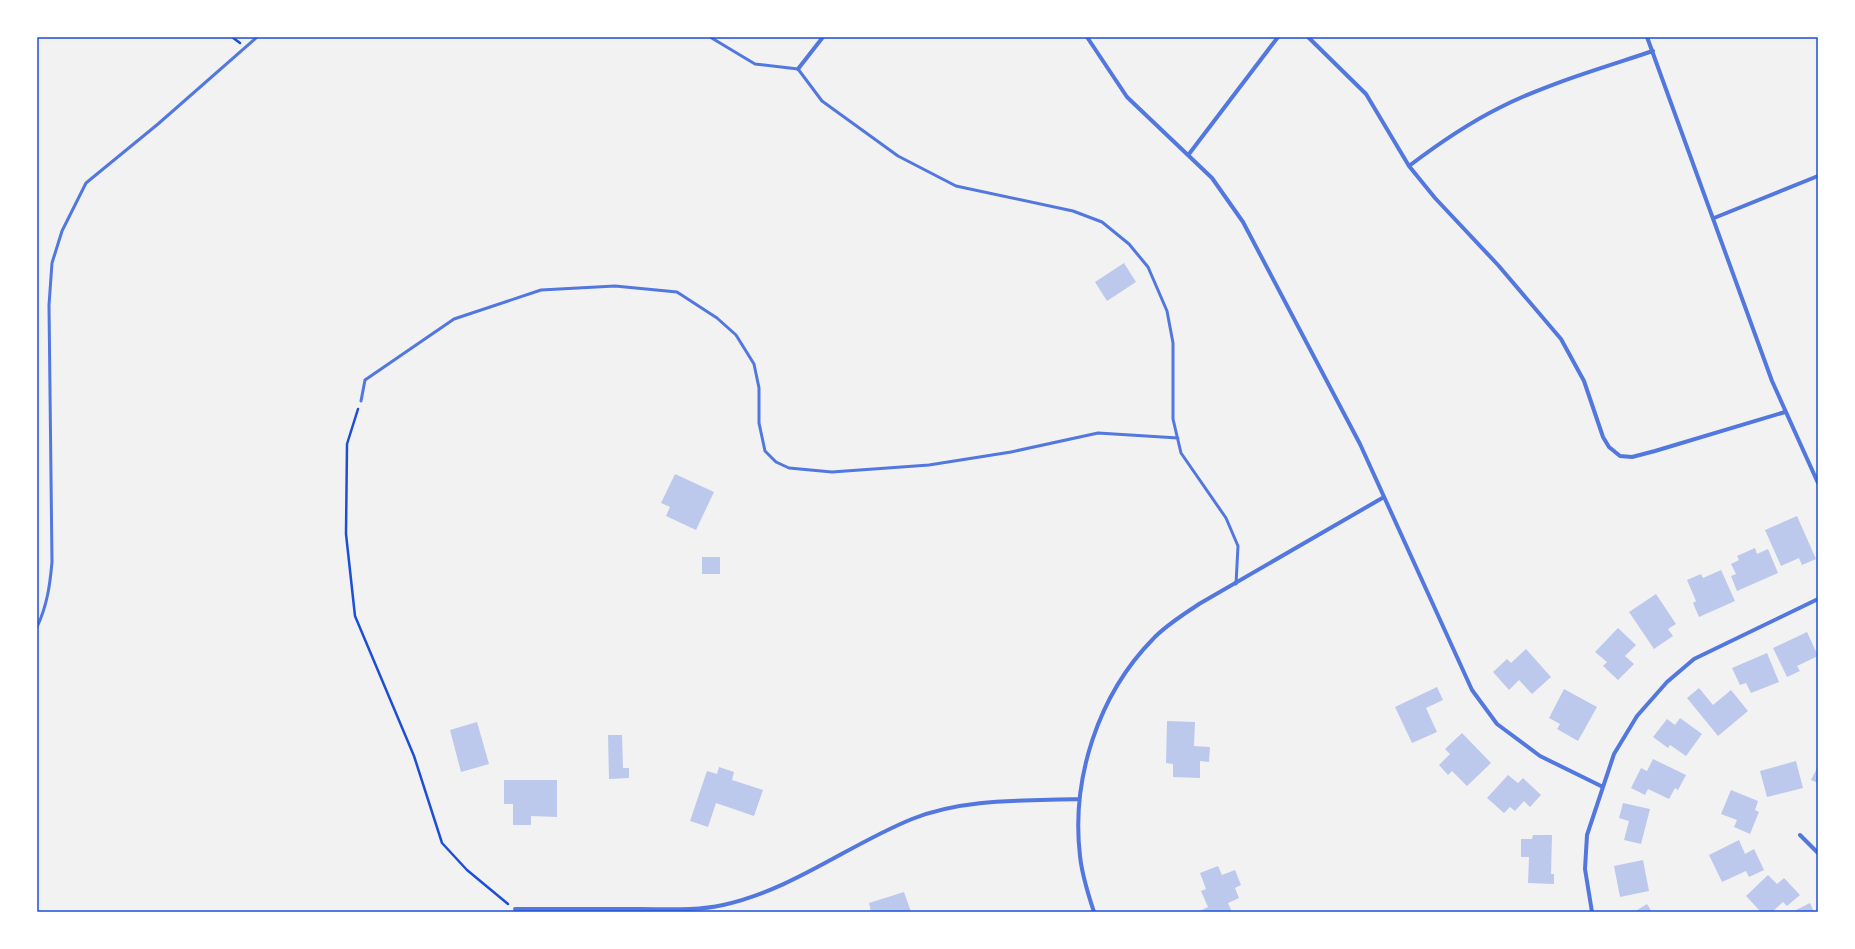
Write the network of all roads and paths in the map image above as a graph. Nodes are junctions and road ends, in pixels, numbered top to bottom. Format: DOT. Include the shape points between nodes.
graph roads {
  1 [pos="258,37"];
  2 [pos="710,37"];
  3 [pos="823,37"];
  4 [pos="1087,37"];
  5 [pos="1278,37"];
  6 [pos="1308,37"];
  7 [pos="1647,37"];
  8 [pos="1652,51"];
  9 [pos="798,69"];
  10 [pos="1188,154"];
  11 [pos="1409,166"];
  12 [pos="1818,176"];
  13 [pos="1714,218"];
  14 [pos="361,400"];
  15 [pos="1786,412"];
  16 [pos="1178,438"];
  17 [pos="1818,483"];
  18 [pos="1384,497"];
  19 [pos="1236,584"];
  20 [pos="1818,599"];
  21 [pos="37,627"];
  22 [pos="1604,787"];
  23 [pos="1079,799"];
  24 [pos="1800,835"];
  25 [pos="1818,853"];
  26 [pos="515,909"];
  27 [pos="1094,912"];
  28 [pos="1592,912"];
  1 -- 21 [label="lane" via="86,183 62,232 52,263 49,305 52,562 50,589"];
  2 -- 9 [label="lane" via="755,64"];
  3 -- 9 [label="street"];
  4 -- 10 [label="street" via="1127,97"];
  5 -- 10 [label="street"];
  6 -- 11 [label="street" via="1366,94"];
  7 -- 8 [label="street"];
  8 -- 11 [label="street" via="1499,108 1445,139"];
  8 -- 13 [label="street"];
  9 -- 16 [label="lane" via="822,101 898,156 956,186 1073,211 1095,219 1129,244 1148,267 1167,311 1173,343 1173,419"];
  10 -- 18 [label="street" via="1212,178 1243,222 1360,444"];
  11 -- 15 [label="street" via="1561,339 1584,381 1603,437 1609,447 1620,456 1632,457 1655,451"];
  12 -- 13 [label="street"];
  13 -- 15 [label="street" via="1772,381"];
  14 -- 16 [label="lane" via="365,380 454,319 541,290 615,286 677,292 717,318 736,335 754,364 759,388 759,423 765,451 776,462 789,468 832,472 929,465 1011,452 1098,433"];
  14 -- 26 [label="path" via="347,444 346,534 355,616 414,756 442,842 467,870"];
  15 -- 17 [label="street"];
  16 -- 19 [label="lane" via="1181,453 1226,518 1238,546"];
  18 -- 19 [label="street"];
  18 -- 22 [label="street" via="1472,690 1496,724 1540,756"];
  19 -- 23 [label="street" via="1174,621 1153,639 1127,671 1099,721 1092,739"];
  20 -- 22 [label="street" via="1694,659 1667,682 1637,716 1614,754"];
  22 -- 28 [label="street" via="1587,835 1585,869"];
  23 -- 26 [label="street" via="999,802 954,807 931,813 889,829 780,885 722,905 683,909"];
  23 -- 27 [label="street" via="1080,857 1086,889"];
  24 -- 25 [label="street"];
}
